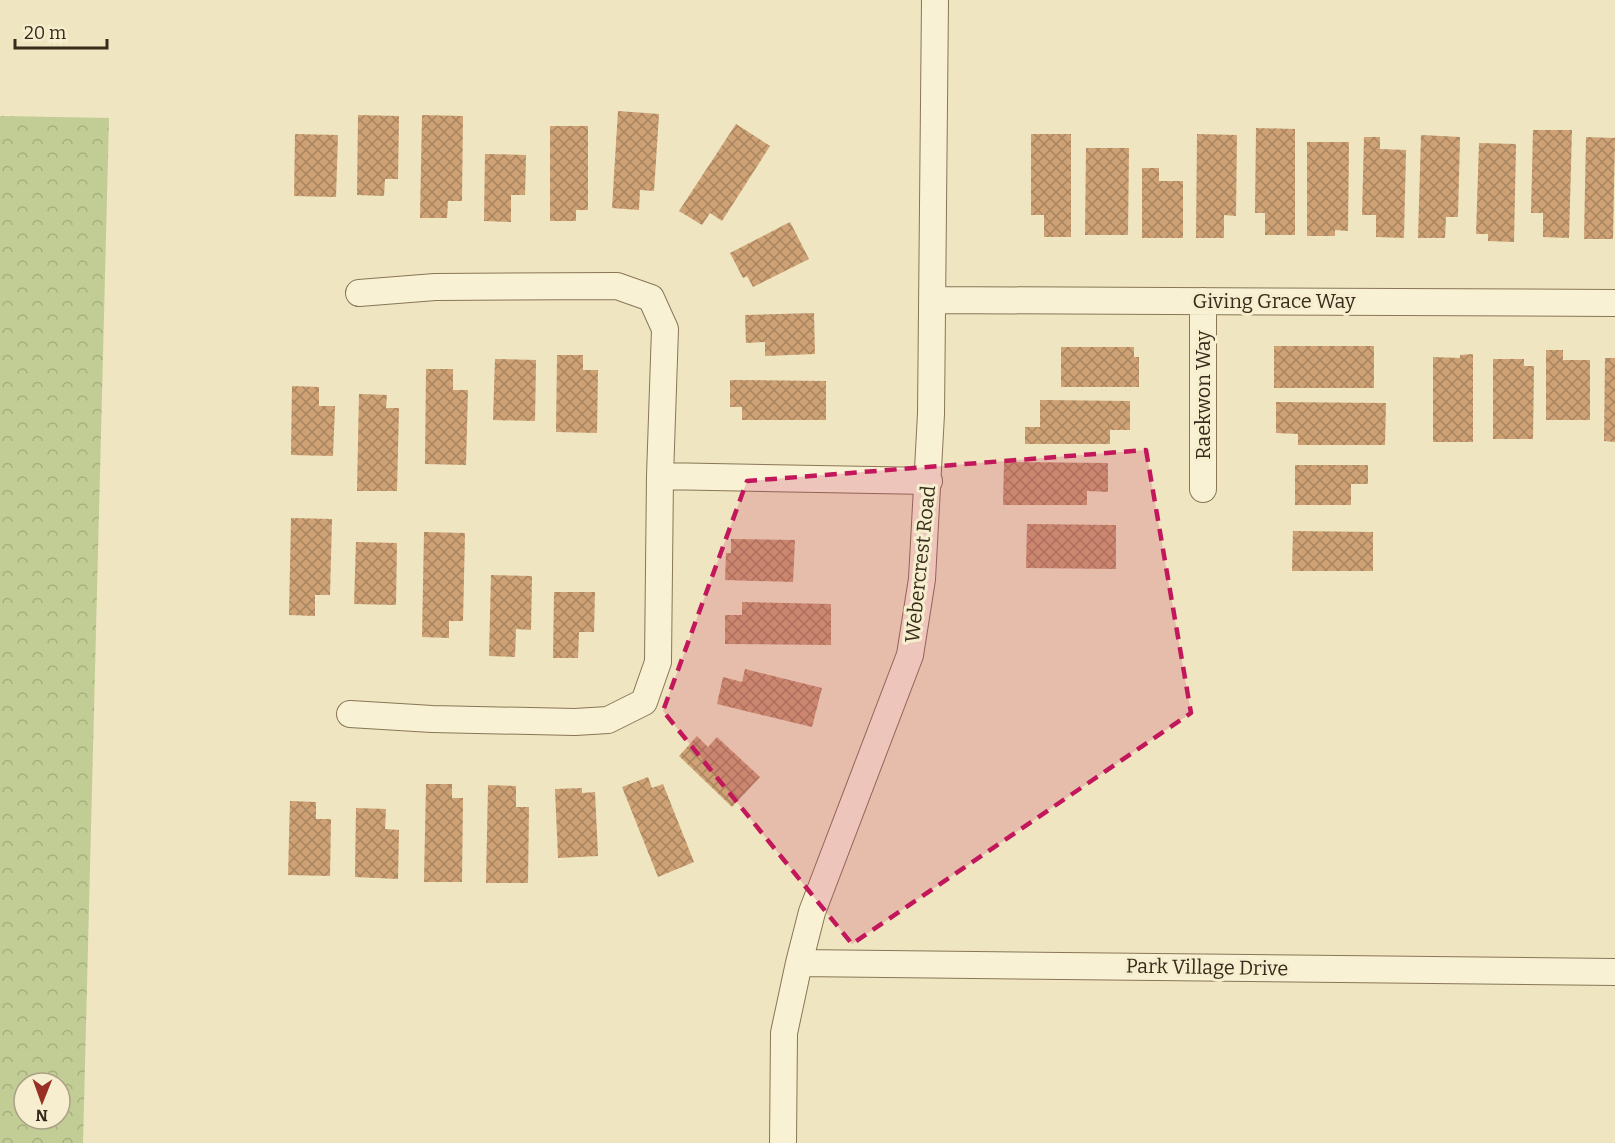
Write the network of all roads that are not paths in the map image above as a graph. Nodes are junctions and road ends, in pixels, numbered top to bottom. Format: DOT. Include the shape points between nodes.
graph roads {
  1 [pos="935,0"];
  2 [pos="359,293"];
  3 [pos="932,300"];
  4 [pos="1203,301"];
  5 [pos="1615,303"];
  6 [pos="660,476"];
  7 [pos="929,481"];
  8 [pos="1203,489"];
  9 [pos="350,714"];
  10 [pos="799,963"];
  11 [pos="1615,972"];
  12 [pos="783,1143"];
  1 -- 3 [label="street, Webercrest Road"];
  2 -- 6 [label="street" via="435,286 617,286 651,298 665,329"];
  3 -- 4 [label="street, Giving Grace Way"];
  3 -- 7 [label="street, Webercrest Road"];
  4 -- 5 [label="street, Giving Grace Way"];
  4 -- 8 [label="street, Raekwon Way"];
  6 -- 7 [label="street"];
  6 -- 9 [label="street" via="658,662 644,702 608,720 586,722"];
  7 -- 10 [label="street, Webercrest Road" via="922,579 910,656 812,912"];
  10 -- 11 [label="street, Park Village Drive"];
  10 -- 12 [label="street, Webercrest Road" via="784,1033"];
}
